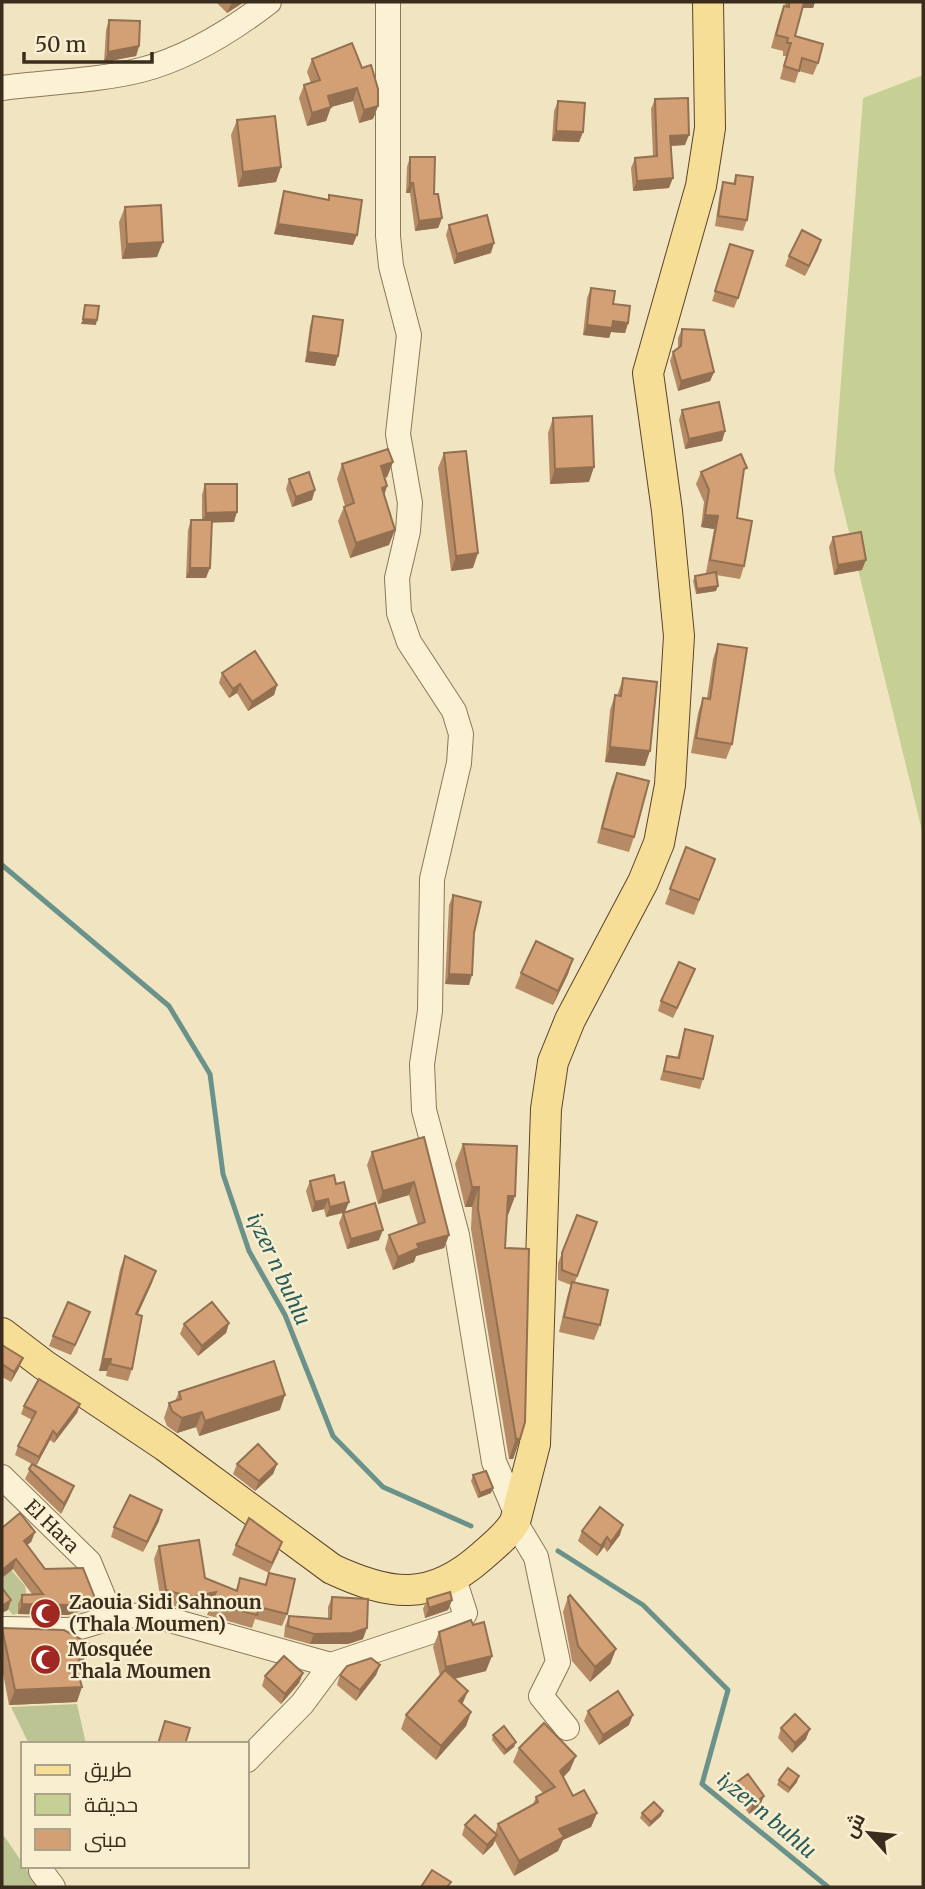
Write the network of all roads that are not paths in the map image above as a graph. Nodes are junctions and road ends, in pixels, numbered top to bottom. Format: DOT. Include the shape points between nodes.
graph roads {
  1 [pos="269,2"];
  2 [pos="388,2"];
  3 [pos="708,2"];
  4 [pos="2,88"];
  5 [pos="2,1333"];
  6 [pos="2,1477"];
  7 [pos="513,1524"];
  8 [pos="458,1577"];
  9 [pos="112,1618"];
  10 [pos="2,1629"];
  11 [pos="331,1665"];
  12 [pos="567,1728"];
  13 [pos="248,1759"];
  14 [pos="42,1868"];
  15 [pos="53,1887"];
  1 -- 4 [label="street" via="197,49 141,70"];
  2 -- 7 [label="street" via="388,236 409,335 398,434 410,503 397,578 399,613 409,642 454,711 461,734 459,762 432,879 430,1011 422,1064 424,1110 457,1235 494,1462"];
  3 -- 7 [label="main road" via="710,128 701,186 648,373 679,636 670,785 659,843 553,1062 546,1110 535,1444"];
  5 -- 8 [label="main road" via="332,1569 362,1583 411,1591"];
  6 -- 9 [label="street, El Hara" via="89,1562"];
  7 -- 8 [label="main road"];
  7 -- 12 [label="street" via="536,1556 558,1662 541,1696"];
  8 -- 11 [label="street" via="465,1614 460,1622"];
  9 -- 10 [label="street" via="70,1629"];
  9 -- 11 [label="street" via="159,1617"];
  11 -- 13 [label="street" via="302,1704"];
  14 -- 15 [label="street"];
}
